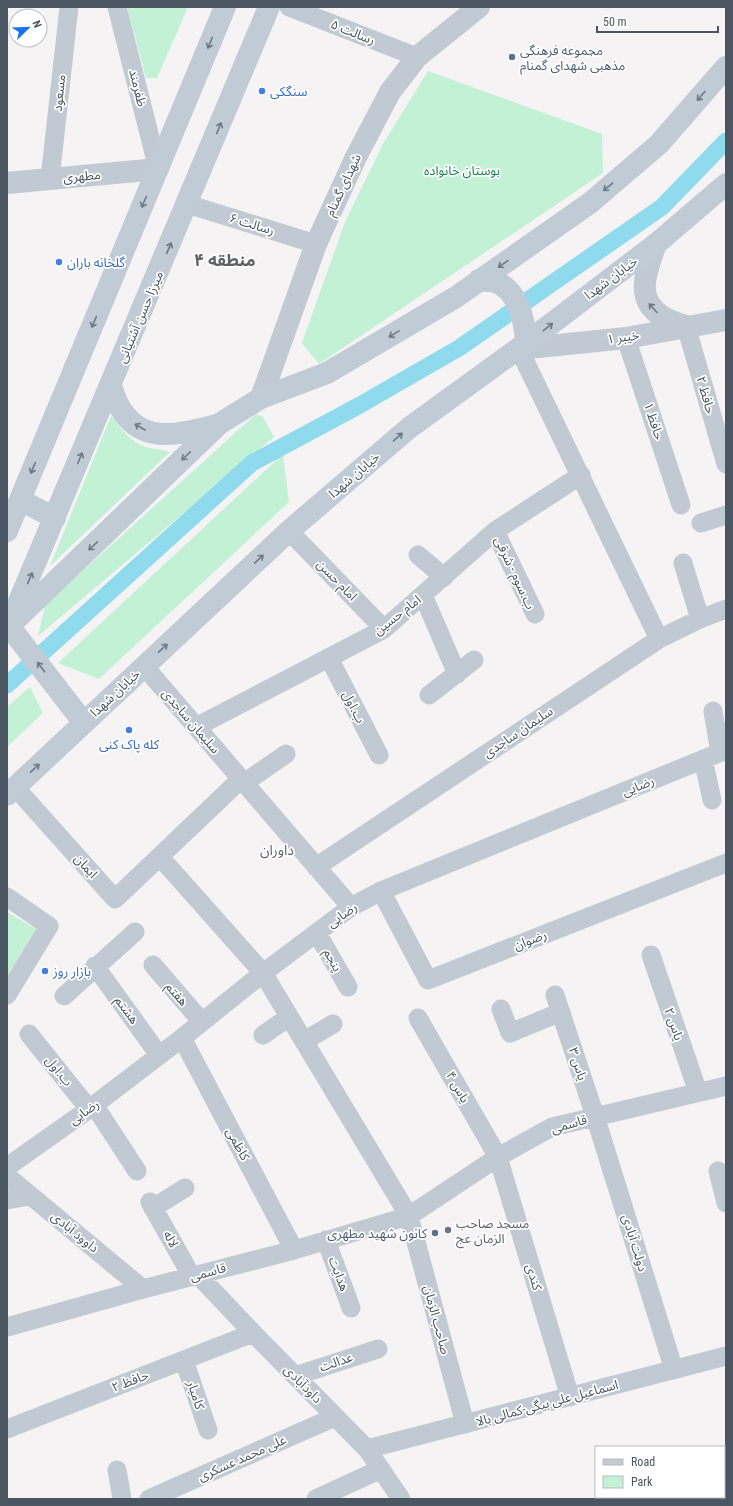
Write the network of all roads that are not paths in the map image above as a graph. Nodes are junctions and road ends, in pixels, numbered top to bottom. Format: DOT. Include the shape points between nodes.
graph roads {
  1 [pos="68,7"];
  2 [pos="117,7"];
  3 [pos="225,7"];
  4 [pos="269,7"];
  5 [pos="289,7"];
  6 [pos="479,7"];
  7 [pos="417,57"];
  8 [pos="726,67"];
  9 [pos="158,169"];
  10 [pos="50,179"];
  11 [pos="7,183"];
  12 [pos="726,184"];
  13 [pos="187,204"];
  14 [pos="316,244"];
  15 [pos="656,244"];
  16 [pos="479,280"];
  17 [pos="726,320"];
  18 [pos="686,326"];
  19 [pos="626,338"];
  20 [pos="523,346"];
  21 [pos="111,386"];
  22 [pos="261,398"];
  23 [pos="218,424"];
  24 [pos="726,464"];
  25 [pos="581,476"];
  26 [pos="20,500"];
  27 [pos="681,505"];
  28 [pos="726,515"];
  29 [pos="55,518"];
  30 [pos="701,523"];
  31 [pos="7,531"];
  32 [pos="289,531"];
  33 [pos="496,531"];
  34 [pos="418,555"];
  35 [pos="683,562"];
  36 [pos="444,577"];
  37 [pos="423,595"];
  38 [pos="726,609"];
  39 [pos="535,614"];
  40 [pos="700,619"];
  41 [pos="384,629"];
  42 [pos="13,632"];
  43 [pos="659,639"];
  44 [pos="329,658"];
  45 [pos="474,660"];
  46 [pos="144,666"];
  47 [pos="457,674"];
  48 [pos="429,695"];
  49 [pos="713,711"];
  50 [pos="84,723"];
  51 [pos="196,727"];
  52 [pos="286,754"];
  53 [pos="716,754"];
  54 [pos="379,755"];
  55 [pos="242,781"];
  56 [pos="11,791"];
  57 [pos="712,800"];
  58 [pos="160,857"];
  59 [pos="726,863"];
  60 [pos="316,867"];
  61 [pos="381,891"];
  62 [pos="7,898"];
  63 [pos="351,907"];
  64 [pos="135,932"];
  65 [pos="317,933"];
  66 [pos="651,955"];
  67 [pos="96,966"];
  68 [pos="153,966"];
  69 [pos="263,973"];
  70 [pos="348,987"];
  71 [pos="7,995"];
  72 [pos="64,996"];
  73 [pos="500,1009"];
  74 [pos="289,1017"];
  75 [pos="418,1018"];
  76 [pos="202,1022"];
  77 [pos="333,1024"];
  78 [pos="29,1034"];
  79 [pos="263,1035"];
  80 [pos="182,1038"];
  81 [pos="304,1041"];
  82 [pos="159,1055"];
  83 [pos="726,1086"];
  84 [pos="698,1092"];
  85 [pos="92,1107"];
  86 [pos="595,1116"];
  87 [pos="498,1156"];
  88 [pos="7,1167"];
  89 [pos="137,1171"];
  90 [pos="718,1171"];
  91 [pos="7,1176"];
  92 [pos="185,1188"];
  93 [pos="30,1196"];
  94 [pos="7,1200"];
  95 [pos="726,1203"];
  96 [pos="409,1216"];
  97 [pos="326,1240"];
  98 [pos="294,1250"];
  99 [pos="195,1276"];
  100 [pos="144,1289"];
  101 [pos="352,1308"];
  102 [pos="7,1327"];
  103 [pos="253,1333"];
  104 [pos="378,1348"];
  105 [pos="726,1356"];
  106 [pos="184,1360"];
  107 [pos="674,1370"];
  108 [pos="295,1376"];
  109 [pos="570,1397"];
  110 [pos="335,1417"];
  111 [pos="465,1424"];
  112 [pos="7,1429"];
  113 [pos="208,1430"];
  114 [pos="367,1450"];
  115 [pos="381,1469"];
  116 [pos="117,1470"];
  117 [pos="122,1499"];
  118 [pos="149,1499"];
  119 [pos="316,1499"];
  120 [pos="401,1499"];
  1 -- 10 [label="street, مسعود"];
  2 -- 9 [label="street, ظفرمند"];
  3 -- 9 [label="main road, one-way"];
  13 -- 4 [label="main road, میرزا حسن آشتیانی, one-way"];
  5 -- 7 [label="street, رسالت ۵"];
  6 -- 7 [label="street, شهدای گمنام"];
  7 -- 14 [label="street, شهدای گمنام" via="390,92 356,157"];
  8 -- 16 [label="main road, one-way" via="659,144 590,203"];
  9 -- 10 [label="street, مطهری"];
  9 -- 26 [label="main road, one-way"];
  10 -- 11 [label="street, مطهری"];
  12 -- 15 [label="main road, خیابان شهدا"];
  13 -- 14 [label="street, رسالت ۶"];
  21 -- 13 [label="main road, میرزا حسن آشتیانی, one-way"];
  14 -- 22 [label="street, شهدای گمنام"];
  18 -- 15 [label="street, one-way" via="664,318 646,299 645,275"];
  20 -- 15 [label="main road, خیابان شهدا, one-way"];
  16 -- 20 [label="main road" via="493,282 513,297 522,314 525,327"];
  16 -- 22 [label="main road, one-way" via="456,297 327,373"];
  17 -- 18 [label="street, خیبر ۱"];
  18 -- 19 [label="street, خیبر ۱"];
  18 -- 24 [label="street, حافظ ۲"];
  19 -- 20 [label="street, خیبر ۱"];
  19 -- 27 [label="street, حافظ ۱"];
  20 -- 25 [label="street"];
  32 -- 20 [label="main road, خیابان شهدا, one-way" via="409,428"];
  23 -- 21 [label="main road, one-way" via="186,433 153,433 138,427 126,417"];
  29 -- 21 [label="main road, میرزا حسن آشتیانی, one-way"];
  22 -- 23 [label="main road"];
  23 -- 42 [label="main road, one-way"];
  25 -- 33 [label="street, امام حسین"];
  25 -- 43 [label="street"];
  26 -- 29 [label="main road"];
  26 -- 31 [label="main road"];
  28 -- 30 [label="street"];
  42 -- 29 [label="main road, میرزا حسن آشتیانی, one-way"];
  32 -- 41 [label="street, امام حسن"];
  46 -- 32 [label="main road, خیابان شهدا, one-way"];
  33 -- 36 [label="street, امام حسین"];
  33 -- 39 [label="street, ب.سوم - شرقی"];
  34 -- 36 [label="street"];
  35 -- 40 [label="street"];
  36 -- 37 [label="street, امام حسین"];
  37 -- 41 [label="street, امام حسین"];
  37 -- 47 [label="street"];
  38 -- 40 [label="street, سلیمان ساجدی"];
  40 -- 43 [label="street, سلیمان ساجدی"];
  41 -- 44 [label="street, امام حسین"];
  50 -- 42 [label="main road, one-way"];
  43 -- 60 [label="street, سلیمان ساجدی"];
  44 -- 51 [label="street, امام حسین"];
  44 -- 54 [label="street, ب.اول"];
  45 -- 47 [label="street"];
  46 -- 50 [label="main road, خیابان شهدا"];
  46 -- 51 [label="street, سلیمان ساجدی"];
  47 -- 48 [label="street"];
  49 -- 53 [label="street"];
  56 -- 50 [label="main road, خیابان شهدا, one-way"];
  51 -- 55 [label="street, سلیمان ساجدی"];
  52 -- 55 [label="street, ایمان"];
  53 -- 57 [label="street"];
  53 -- 61 [label="street, رضایی"];
  55 -- 58 [label="street, ایمان"];
  55 -- 60 [label="street, سلیمان ساجدی"];
  56 -- 58 [label="street, ایمان" via="115,899"];
  58 -- 69 [label="street"];
  59 -- 61 [label="street, رضوان" via="428,980"];
  60 -- 63 [label="street, سلیمان ساجدی"];
  61 -- 63 [label="street, رضایی"];
  62 -- 71 [label="street" via="49,926"];
  63 -- 65 [label="street, رضایی"];
  64 -- 67 [label="street"];
  65 -- 69 [label="street, رضایی"];
  65 -- 70 [label="street, پنجم"];
  66 -- 84 [label="street, یاس ۲"];
  67 -- 72 [label="street"];
  67 -- 82 [label="street, هشتم"];
  68 -- 76 [label="street, هفتم"];
  69 -- 74 [label="street"];
  69 -- 76 [label="street, رضایی"];
  73 -- 86 [label="street, یاس ۳" via="510,1033 558,1004"];
  74 -- 79 [label="street"];
  74 -- 81 [label="street"];
  75 -- 87 [label="street, یاس ۴"];
  76 -- 80 [label="street, رضایی"];
  77 -- 81 [label="street"];
  78 -- 85 [label="street, ب.اول"];
  80 -- 82 [label="street, رضایی"];
  80 -- 98 [label="street, کاظمی"];
  81 -- 96 [label="street"];
  82 -- 85 [label="street, رضایی"];
  83 -- 84 [label="street, قاسمی"];
  84 -- 86 [label="street, قاسمی"];
  85 -- 88 [label="street, رضایی"];
  85 -- 89 [label="street, ب.اول"];
  86 -- 87 [label="street, قاسمی" via="552,1127"];
  86 -- 107 [label="street, دولت آبادی"];
  87 -- 96 [label="street, قاسمی"];
  87 -- 109 [label="street, کندی"];
  90 -- 95 [label="street"];
  91 -- 93 [label="street, داوود آبادی"];
  92 -- 99 [label="street, لاله" via="151,1205"];
  93 -- 94 [label="street"];
  93 -- 100 [label="street, داوود آبادی"];
  96 -- 97 [label="street, قاسمی"];
  96 -- 111 [label="street, صاحب الزمان"];
  97 -- 98 [label="street, قاسمی"];
  97 -- 101 [label="street, هدایت"];
  98 -- 99 [label="street, قاسمی"];
  99 -- 100 [label="street, قاسمی"];
  99 -- 103 [label="street, داودآبادی"];
  100 -- 102 [label="street, قاسمی"];
  103 -- 106 [label="street, حافظ ۲"];
  103 -- 108 [label="street, داودآبادی"];
  104 -- 108 [label="street, عدالت"];
  105 -- 107 [label="street, اسماعیل علی بیگی-کمالی بالا"];
  106 -- 112 [label="street, حافظ ۲"];
  106 -- 113 [label="street, کامیار"];
  107 -- 109 [label="street, اسماعیل علی بیگی-کمالی بالا"];
  108 -- 110 [label="street, داودآبادی"];
  109 -- 111 [label="street, اسماعیل علی بیگی-کمالی بالا"];
  110 -- 114 [label="street, داودآبادی"];
  110 -- 118 [label="street, علی محمد عسکری"];
  111 -- 114 [label="street, اسماعیل علی بیگی-کمالی بالا"];
  114 -- 115 [label="street, داودآبادی"];
  115 -- 119 [label="street"];
  115 -- 120 [label="street, داودآبادی"];
  116 -- 117 [label="street"];
}
